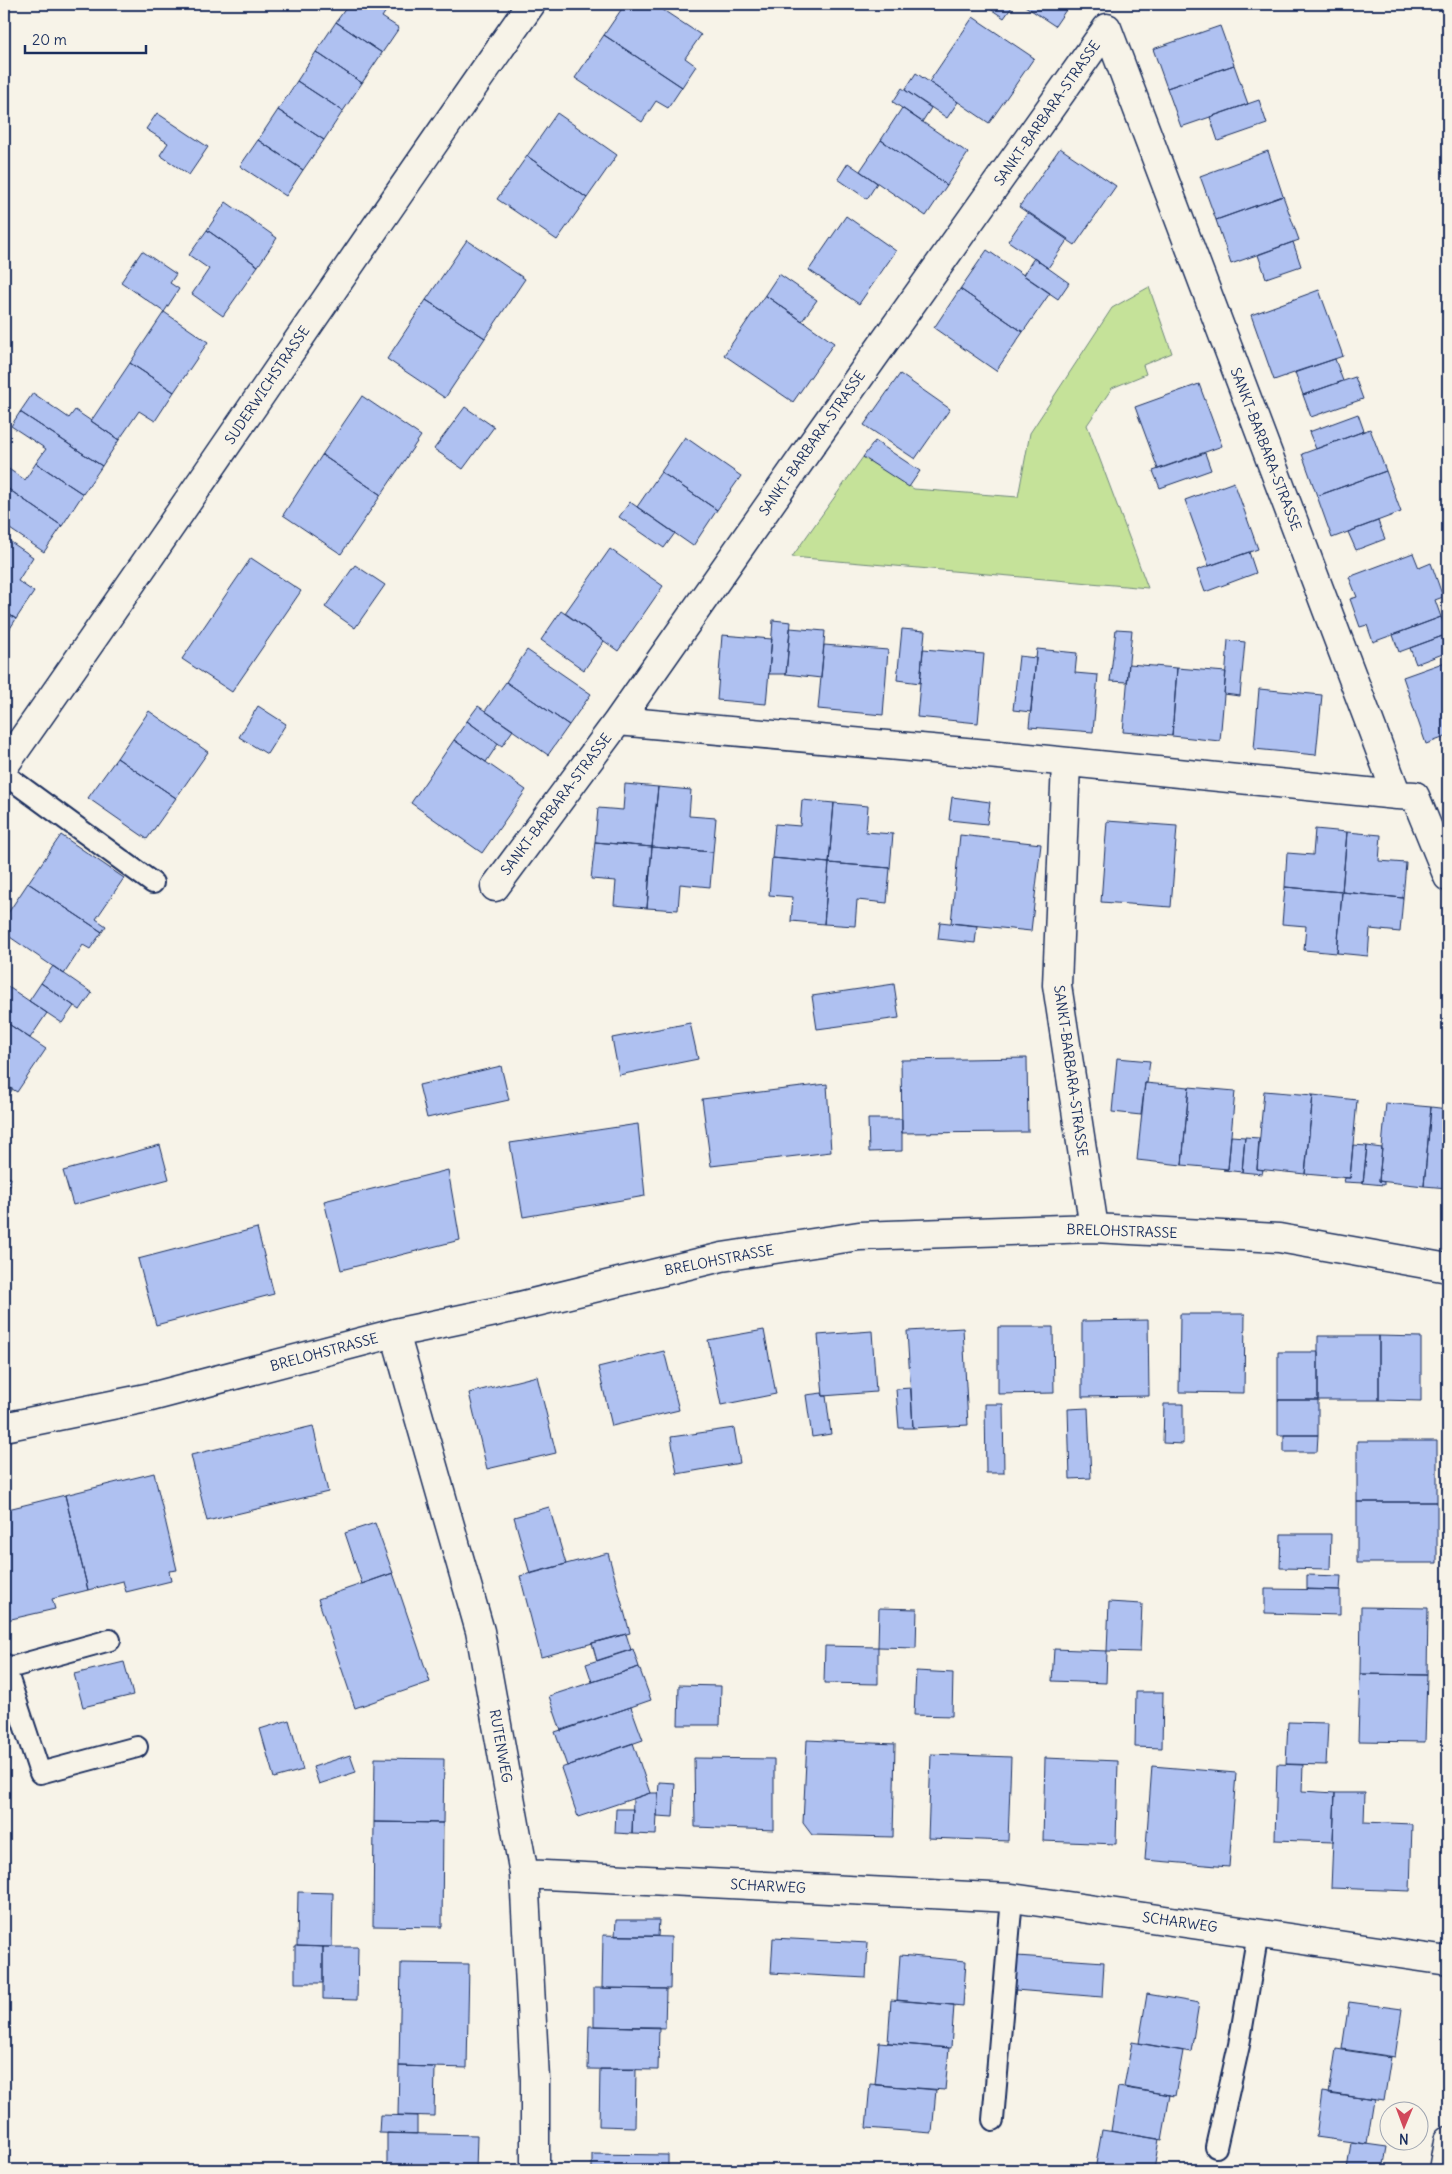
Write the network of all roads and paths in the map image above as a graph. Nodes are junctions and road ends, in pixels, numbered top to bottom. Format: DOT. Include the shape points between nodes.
graph roads {
  1 [pos="531,4"];
  2 [pos="618,721"];
  3 [pos="1066,763"];
  4 [pos="4,766"];
  5 [pos="4,774"];
  6 [pos="1397,795"];
  7 [pos="1448,877"];
  8 [pos="153,883"];
  9 [pos="495,887"];
  10 [pos="1094,1228"];
  11 [pos="1448,1268"];
  12 [pos="395,1334"];
  13 [pos="4,1427"];
  14 [pos="110,1640"];
  15 [pos="4,1667"];
  16 [pos="137,1747"];
  17 [pos="524,1874"];
  18 [pos="1012,1898"];
  19 [pos="1258,1933"];
  20 [pos="1448,1961"];
  21 [pos="993,2120"];
  22 [pos="1448,2142"];
  23 [pos="1216,2147"];
  24 [pos="535,2170"];
  25 [pos="1443,2170"];
  1 -- 4 [label="street, SUDERWICHSTRASSE"];
  2 -- 3 [label="street, SANKT-BARBARA-STRASSE"];
  2 -- 6 [label="street, SANKT-BARBARA-STRASSE" via="1107,28"];
  2 -- 9 [label="street, SANKT-BARBARA-STRASSE"];
  3 -- 6 [label="street, SANKT-BARBARA-STRASSE"];
  3 -- 10 [label="street, SANKT-BARBARA-STRASSE" via="1057,985"];
  5 -- 8 [label="lane"];
  6 -- 7 [label="street, SANKT-BARBARA-STRASSE" via="1415,796"];
  10 -- 11 [label="street, BRELOHSTRASSE" via="1279,1238"];
  10 -- 12 [label="street, BRELOHSTRASSE" via="859,1236 752,1252"];
  12 -- 13 [label="street, BRELOHSTRASSE" via="151,1397"];
  12 -- 17 [label="street, RUTENWEG" via="480,1632"];
  14 -- 15 [label="lane"];
  15 -- 16 [label="lane" via="40,1773"];
  17 -- 18 [label="street, SCHARWEG"];
  17 -- 24 [label="street, RUTENWEG" via="535,2079"];
  18 -- 19 [label="street, SCHARWEG"];
  18 -- 21 [label="lane"];
  19 -- 20 [label="street, SCHARWEG"];
  19 -- 23 [label="lane"];
  22 -- 25 [label="street"];
}
